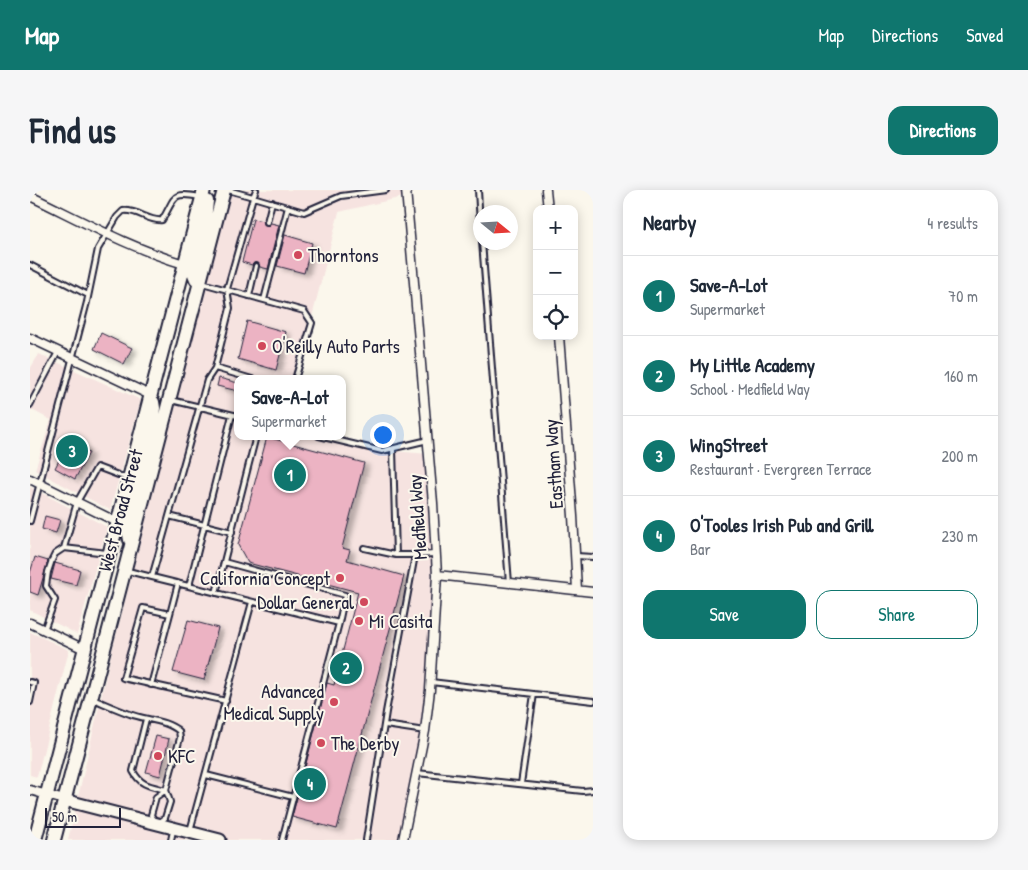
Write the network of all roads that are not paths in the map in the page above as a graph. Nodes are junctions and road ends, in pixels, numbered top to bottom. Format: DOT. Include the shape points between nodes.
graph roads {
  1 [pos="224,190"];
  2 [pos="228,190"];
  3 [pos="256,190"];
  4 [pos="386,190"];
  5 [pos="406,190"];
  6 [pos="478,190"];
  7 [pos="546,190"];
  8 [pos="205,193"];
  9 [pos="30,196"];
  10 [pos="253,197"];
  11 [pos="272,202"];
  12 [pos="479,205"];
  13 [pos="548,205"];
  14 [pos="288,207"];
  15 [pos="267,222"];
  16 [pos="106,233"];
  17 [pos="483,250"];
  18 [pos="184,264"];
  19 [pos="30,265"];
  20 [pos="256,266"];
  21 [pos="199,283"];
  22 [pos="227,290"];
  23 [pos="88,295"];
  24 [pos="249,296"];
  25 [pos="264,300"];
  26 [pos="30,338"];
  27 [pos="559,340"];
  28 [pos="58,352"];
  29 [pos="71,358"];
  30 [pos="215,368"];
  31 [pos="239,375"];
  32 [pos="296,375"];
  33 [pos="150,395"];
  34 [pos="169,399"];
  35 [pos="30,405"];
  36 [pos="199,407"];
  37 [pos="232,415"];
  38 [pos="255,440"];
  39 [pos="335,440"];
  40 [pos="428,440"];
  41 [pos="393,448"];
  42 [pos="128,478"];
  43 [pos="30,479"];
  44 [pos="40,484"];
  45 [pos="77,502"];
  46 [pos="169,516"];
  47 [pos="30,521"];
  48 [pos="117,522"];
  49 [pos="204,525"];
  50 [pos="232,532"];
  51 [pos="131,543"];
  52 [pos="64,548"];
  53 [pos="364,548"];
  54 [pos="109,553"];
  55 [pos="436,554"];
  56 [pos="396,555"];
  57 [pos="415,556"];
  58 [pos="575,556"];
  59 [pos="593,558"];
  60 [pos="224,562"];
  61 [pos="123,570"];
  62 [pos="437,575"];
  63 [pos="152,577"];
  64 [pos="509,583"];
  65 [pos="178,584"];
  66 [pos="189,586"];
  67 [pos="576,590"];
  68 [pos="593,592"];
  69 [pos="216,593"];
  70 [pos="252,602"];
  71 [pos="170,614"];
  72 [pos="30,623"];
  73 [pos="338,623"];
  74 [pos="44,630"];
  75 [pos="84,649"];
  76 [pos="30,682"];
  77 [pos="431,682"];
  78 [pos="151,685"];
  79 [pos="534,694"];
  80 [pos="90,698"];
  81 [pos="226,701"];
  82 [pos="593,701"];
  83 [pos="30,702"];
  84 [pos="146,719"];
  85 [pos="385,725"];
  86 [pos="425,731"];
  87 [pos="417,772"];
  88 [pos="206,775"];
  89 [pos="521,784"];
  90 [pos="30,790"];
  91 [pos="166,790"];
  92 [pos="593,790"];
  93 [pos="46,794"];
  94 [pos="293,797"];
  95 [pos="64,800"];
  96 [pos="157,824"];
  97 [pos="190,832"];
  98 [pos="173,834"];
  99 [pos="35,840"];
  100 [pos="54,840"];
  101 [pos="220,840"];
  102 [pos="282,840"];
  103 [pos="366,840"];
  104 [pos="403,840"];
  1 -- 21 [label="main road, West Broad Street"];
  2 -- 10 [label="lane"];
  3 -- 10 [label="lane"];
  4 -- 14 [label="lane" via="341,196 304,212"];
  5 -- 40 [label="street, Medfield Way"];
  6 -- 12 [label="lane"];
  7 -- 13 [label="street"];
  8 -- 16 [label="lane" via="178,195 162,220 123,211"];
  8 -- 18 [label="main road, West Broad Street"];
  8 -- 21 [label="main road" via="204,229 194,270"];
  9 -- 16 [label="street"];
  10 -- 11 [label="lane"];
  10 -- 22 [label="lane"];
  11 -- 14 [label="lane"];
  11 -- 15 [label="lane"];
  14 -- 25 [label="lane"];
  16 -- 18 [label="street"];
  16 -- 23 [label="lane" via="98,249"];
  17 -- 64 [label="lane"];
  18 -- 33 [label="main road, West Broad Street"];
  19 -- 23 [label="lane"];
  20 -- 24 [label="lane"];
  21 -- 22 [label="lane"];
  21 -- 34 [label="main road, West Broad Street"];
  22 -- 24 [label="lane"];
  22 -- 30 [label="lane" via="230,308"];
  23 -- 29 [label="lane"];
  24 -- 25 [label="lane"];
  25 -- 32 [label="lane" via="304,311 312,323"];
  26 -- 28 [label="street"];
  27 -- 58 [label="street, Eastham Way"];
  28 -- 29 [label="street"];
  28 -- 35 [label="lane"];
  29 -- 33 [label="street"];
  29 -- 44 [label="lane"];
  30 -- 31 [label="lane"];
  30 -- 36 [label="lane" via="207,380"];
  33 -- 42 [label="main road, West Broad Street"];
  33 -- 51 [label="main road" via="154,413 127,524"];
  34 -- 36 [label="lane"];
  34 -- 51 [label="main road, West Broad Street"];
  36 -- 37 [label="lane"];
  36 -- 46 [label="lane"];
  37 -- 49 [label="lane"];
  38 -- 50 [label="lane"];
  39 -- 41 [label="lane" via="382,452"];
  40 -- 41 [label="lane"];
  40 -- 55 [label="street, Medfield Way"];
  41 -- 56 [label="lane"];
  42 -- 45 [label="lane" via="97,467"];
  42 -- 48 [label="main road, West Broad Street"];
  43 -- 44 [label="street"];
  44 -- 45 [label="street"];
  44 -- 47 [label="lane"];
  45 -- 48 [label="street"];
  45 -- 52 [label="lane"];
  46 -- 49 [label="lane"];
  46 -- 63 [label="lane"];
  48 -- 54 [label="main road, West Broad Street"];
  49 -- 50 [label="lane"];
  49 -- 66 [label="lane"];
  50 -- 60 [label="lane"];
  51 -- 61 [label="main road, West Broad Street"];
  52 -- 54 [label="lane"];
  52 -- 74 [label="lane" via="55,554 48,572 46,586 55,600"];
  53 -- 56 [label="lane"];
  54 -- 75 [label="main road, West Broad Street"];
  55 -- 57 [label="lane"];
  55 -- 62 [label="street, Medfield Way"];
  56 -- 57 [label="lane"];
  57 -- 85 [label="lane"];
  58 -- 59 [label="lane"];
  58 -- 67 [label="street, Eastham Way"];
  60 -- 69 [label="lane"];
  60 -- 73 [label="lane" via="345,595"];
  61 -- 63 [label="lane"];
  61 -- 80 [label="main road, West Broad Street"];
  62 -- 64 [label="street"];
  62 -- 77 [label="street, Medfield Way"];
  63 -- 65 [label="lane"];
  64 -- 67 [label="street"];
  65 -- 66 [label="lane"];
  65 -- 71 [label="lane"];
  66 -- 69 [label="lane"];
  67 -- 68 [label="street"];
  69 -- 70 [label="lane"];
  70 -- 73 [label="lane"];
  70 -- 81 [label="lane"];
  71 -- 78 [label="lane"];
  71 -- 78 [label="lane" via="142,608 123,678"];
  72 -- 74 [label="street"];
  73 -- 94 [label="lane"];
  74 -- 75 [label="street"];
  75 -- 93 [label="main road, West Broad Street"];
  76 -- 83 [label="lane" via="34,683"];
  77 -- 79 [label="lane"];
  77 -- 86 [label="street, Medfield Way"];
  78 -- 81 [label="lane"];
  79 -- 82 [label="lane"];
  79 -- 89 [label="lane"];
  80 -- 84 [label="lane"];
  80 -- 95 [label="main road, West Broad Street"];
  81 -- 88 [label="lane"];
  84 -- 91 [label="lane" via="133,771 138,781"];
  84 -- 91 [label="lane" via="174,726 180,731"];
  85 -- 86 [label="lane"];
  85 -- 103 [label="lane"];
  86 -- 87 [label="street, Medfield Way"];
  87 -- 89 [label="lane"];
  87 -- 104 [label="street, Medfield Way"];
  88 -- 94 [label="lane"];
  88 -- 97 [label="lane"];
  89 -- 92 [label="lane"];
  90 -- 93 [label="street"];
  91 -- 96 [label="lane" via="170,802 165,818"];
  91 -- 96 [label="lane" via="156,797 151,815"];
  93 -- 95 [label="street"];
  93 -- 99 [label="main road, West Broad Street"];
  94 -- 102 [label="lane"];
  95 -- 96 [label="street"];
  95 -- 100 [label="main road, West Broad Street"];
  96 -- 98 [label="street"];
  97 -- 98 [label="street"];
  97 -- 101 [label="street"];
}
